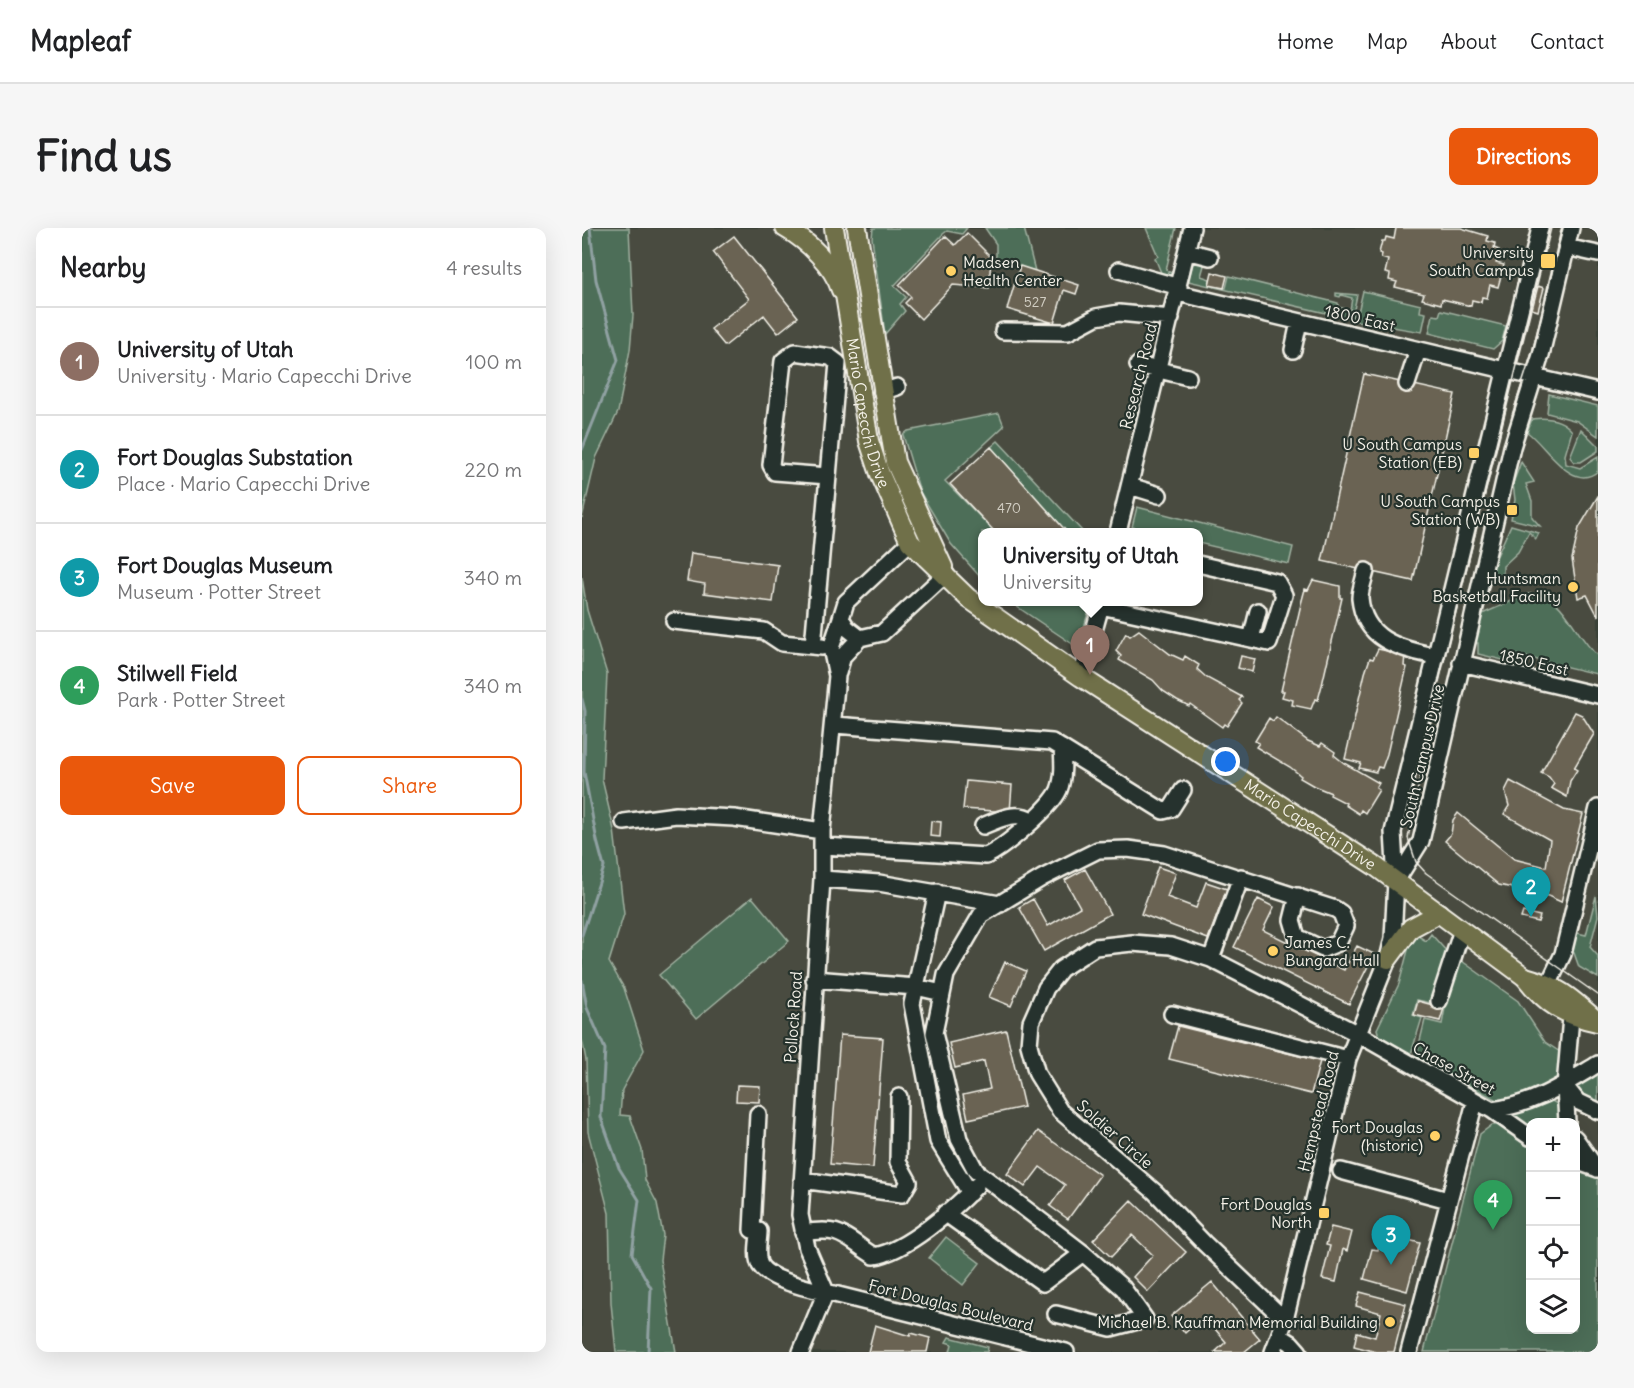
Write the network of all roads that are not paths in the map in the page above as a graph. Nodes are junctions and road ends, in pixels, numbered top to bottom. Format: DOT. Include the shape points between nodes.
graph roads {
  1 [pos="785,228"];
  2 [pos="834,228"];
  3 [pos="858,228"];
  4 [pos="1192,228"];
  5 [pos="1540,228"];
  6 [pos="1571,228"];
  7 [pos="1566,247"];
  8 [pos="1187,251"];
  9 [pos="1598,254"];
  10 [pos="1210,258"];
  11 [pos="1119,270"];
  12 [pos="1178,290"];
  13 [pos="1171,318"];
  14 [pos="1299,322"];
  15 [pos="1003,331"];
  16 [pos="855,340"];
  17 [pos="1293,350"];
  18 [pos="1418,350"];
  19 [pos="1138,365"];
  20 [pos="1506,368"];
  21 [pos="1156,371"];
  22 [pos="1534,375"];
  23 [pos="1188,377"];
  24 [pos="1407,384"];
  25 [pos="1598,392"];
  26 [pos="828,476"];
  27 [pos="1130,486"];
  28 [pos="1159,495"];
  29 [pos="1119,528"];
  30 [pos="910,542"];
  31 [pos="1203,565"];
  32 [pos="1366,571"];
  33 [pos="946,574"];
  34 [pos="978,605"];
  35 [pos="979,606"];
  36 [pos="1100,606"];
  37 [pos="1124,606"];
  38 [pos="1258,610"];
  39 [pos="841,618"];
  40 [pos="674,621"];
  41 [pos="860,638"];
  42 [pos="1251,639"];
  43 [pos="813,646"];
  44 [pos="831,648"];
  45 [pos="1434,656"];
  46 [pos="1461,663"];
  47 [pos="837,676"];
  48 [pos="1081,677"];
  49 [pos="1598,695"];
  50 [pos="835,725"];
  51 [pos="1062,748"];
  52 [pos="1183,790"];
  53 [pos="1598,808"];
  54 [pos="1031,820"];
  55 [pos="624,822"];
  56 [pos="983,826"];
  57 [pos="823,838"];
  58 [pos="1592,858"];
  59 [pos="1241,877"];
  60 [pos="822,879"];
  61 [pos="1396,881"];
  62 [pos="937,892"];
  63 [pos="1298,896"];
  64 [pos="1000,904"];
  65 [pos="1439,913"];
  66 [pos="1461,930"];
  67 [pos="1212,959"];
  68 [pos="1388,959"];
  69 [pos="1525,977"];
  70 [pos="813,980"];
  71 [pos="1549,983"];
  72 [pos="916,987"];
  73 [pos="942,993"];
  74 [pos="1439,1001"];
  75 [pos="1172,1014"];
  76 [pos="1571,1017"];
  77 [pos="1597,1022"];
  78 [pos="1358,1034"];
  79 [pos="1348,1059"];
  80 [pos="1598,1064"];
  81 [pos="1564,1086"];
  82 [pos="899,1097"];
  83 [pos="1475,1102"];
  84 [pos="1492,1110"];
  85 [pos="1598,1111"];
  86 [pos="758,1114"];
  87 [pos="1567,1118"];
  88 [pos="1526,1134"];
  89 [pos="1580,1145"];
  90 [pos="1580,1163"];
  91 [pos="1597,1169"];
  92 [pos="1341,1171"];
  93 [pos="984,1179"];
  94 [pos="802,1180"];
  95 [pos="970,1193"];
  96 [pos="1448,1200"];
  97 [pos="945,1213"];
  98 [pos="803,1233"];
  99 [pos="1083,1253"];
  100 [pos="826,1292"];
  101 [pos="1056,1314"];
  102 [pos="1285,1320"];
  103 [pos="1280,1336"];
  104 [pos="801,1352"];
  105 [pos="1066,1352"];
  106 [pos="1273,1352"];
  107 [pos="1299,1352"];
  108 [pos="1409,1352"];
  1 -- 16 [label="main road" via="821,258 839,285"];
  2 -- 16 [label="main road, Mario Capecchi Drive"];
  3 -- 33 [label="main road, Mario Capecchi Drive" via="890,389 895,462"];
  4 -- 8 [label="street, Research Road"];
  5 -- 20 [label="street, South Campus Drive"];
  6 -- 7 [label="street, South Campus Drive"];
  7 -- 9 [label="street"];
  7 -- 22 [label="street, South Campus Drive"];
  8 -- 10 [label="street"];
  8 -- 12 [label="street, Research Road"];
  11 -- 12 [label="street, 1800 East"];
  12 -- 13 [label="street, Research Road"];
  12 -- 14 [label="street, 1800 East"];
  13 -- 15 [label="street" via="1119,313 1096,317 1068,332"];
  13 -- 21 [label="street, Research Road"];
  14 -- 17 [label="street"];
  14 -- 18 [label="street, 1800 East"];
  16 -- 30 [label="main road, Mario Capecchi Drive" via="869,441"];
  18 -- 20 [label="street, 1800 East"];
  18 -- 24 [label="street"];
  19 -- 21 [label="street"];
  20 -- 22 [label="street, 1800 East"];
  20 -- 45 [label="street, South Campus Drive"];
  21 -- 23 [label="street"];
  21 -- 27 [label="street, Research Road"];
  22 -- 25 [label="street, 1800 East"];
  22 -- 46 [label="street, South Campus Drive" via="1512,447"];
  26 -- 26 [label="street" via="838,363 830,357 795,352 783,361 771,465 775,472"];
  26 -- 43 [label="street"];
  27 -- 28 [label="street"];
  27 -- 29 [label="street, Research Road"];
  30 -- 33 [label="main road, Mario Capecchi Drive"];
  30 -- 39 [label="street" via="846,602"];
  31 -- 42 [label="street" via="1276,582 1284,595 1269,643"];
  32 -- 45 [label="street" via="1360,597 1373,630 1397,647"];
  33 -- 34 [label="main road, Mario Capecchi Drive"];
  33 -- 41 [label="street" via="882,633"];
  35 -- 48 [label="main road, Mario Capecchi Drive"];
  36 -- 48 [label="street"];
  37 -- 42 [label="street"];
  38 -- 42 [label="street"];
  39 -- 41 [label="street"];
  39 -- 44 [label="street"];
  40 -- 43 [label="street" via="765,631 782,643"];
  41 -- 47 [label="street" via="843,657"];
  43 -- 44 [label="street"];
  44 -- 47 [label="street"];
  45 -- 61 [label="street, South Campus Drive" via="1393,832"];
  46 -- 49 [label="street, 1850 East"];
  46 -- 61 [label="street, South Campus Drive" via="1420,841"];
  47 -- 50 [label="street, Pollock Road"];
  48 -- 61 [label="main road, Mario Capecchi Drive"];
  50 -- 51 [label="street" via="1052,742"];
  50 -- 57 [label="street, Pollock Road"];
  51 -- 52 [label="street" via="1162,811 1171,809"];
  51 -- 54 [label="street" via="1060,788"];
  53 -- 58 [label="street"];
  54 -- 56 [label="street" via="1005,817"];
  54 -- 57 [label="street" via="986,856"];
  55 -- 57 [label="street" via="676,815 734,818"];
  57 -- 60 [label="street, Pollock Road"];
  58 -- 71 [label="street" via="1563,954"];
  59 -- 63 [label="street"];
  59 -- 64 [label="street" via="1164,854 1098,850"];
  59 -- 67 [label="street"];
  60 -- 62 [label="street"];
  60 -- 70 [label="street, Pollock Road"];
  61 -- 65 [label="main road, Mario Capecchi Drive"];
  61 -- 68 [label="street, Hempstead Road"];
  62 -- 64 [label="street"];
  62 -- 72 [label="street"];
  64 -- 73 [label="street" via="981,915 946,975"];
  65 -- 66 [label="main road, Mario Capecchi Drive"];
  65 -- 68 [label="main road" via="1411,928"];
  66 -- 69 [label="main road, Mario Capecchi Drive"];
  66 -- 74 [label="street"];
  67 -- 78 [label="street, Soldier Circle"];
  67 -- 102 [label="street, Soldier Circle" via="1171,946 1132,943 1095,947 1060,969 1046,988 1031,1022 1029,1045 1036,1074 1060,1111 1155,1192"];
  68 -- 78 [label="street, Hempstead Road"];
  69 -- 71 [label="main road, Mario Capecchi Drive"];
  69 -- 76 [label="main road, Mario Capecchi Drive" via="1540,996"];
  70 -- 72 [label="street"];
  70 -- 94 [label="street, Pollock Road"];
  71 -- 77 [label="main road, Mario Capecchi Drive"];
  72 -- 73 [label="street"];
  72 -- 95 [label="street" via="912,1004 916,1039 938,1141"];
  73 -- 93 [label="street" via="934,1033 959,1139"];
  75 -- 79 [label="street"];
  76 -- 77 [label="main road, Mario Capecchi Drive"];
  76 -- 81 [label="street"];
  78 -- 79 [label="street, Hempstead Road"];
  78 -- 83 [label="street, Chase Street"];
  79 -- 102 [label="street, Hempstead Road"];
  80 -- 81 [label="street"];
  81 -- 84 [label="street" via="1509,1108"];
  81 -- 85 [label="street" via="1577,1101"];
  81 -- 87 [label="street"];
  82 -- 94 [label="street" via="898,1162 909,1182 902,1194"];
  83 -- 84 [label="street, Chase Street"];
  83 -- 96 [label="street"];
  84 -- 88 [label="street, Chase Street"];
  86 -- 100 [label="street, Fort Douglas Boulevard" via="752,1230 759,1231 761,1265 803,1288"];
  89 -- 91 [label="street"];
  90 -- 91 [label="street"];
  92 -- 96 [label="street"];
  93 -- 95 [label="street"];
  93 -- 99 [label="street"];
  94 -- 98 [label="street, Pollock Road"];
  95 -- 97 [label="street"];
  96 -- 108 [label="street"];
  97 -- 98 [label="street" via="910,1240 873,1256 839,1231"];
  97 -- 99 [label="street" via="1043,1283"];
  98 -- 100 [label="street, Pollock Road"];
  99 -- 101 [label="street" via="1123,1288 1145,1320 1111,1328"];
  100 -- 104 [label="street"];
  100 -- 105 [label="street, Fort Douglas Boulevard"];
  102 -- 103 [label="street, Hempstead Road"];
  103 -- 106 [label="street, Hempstead Road"];
  103 -- 107 [label="street"];
}
